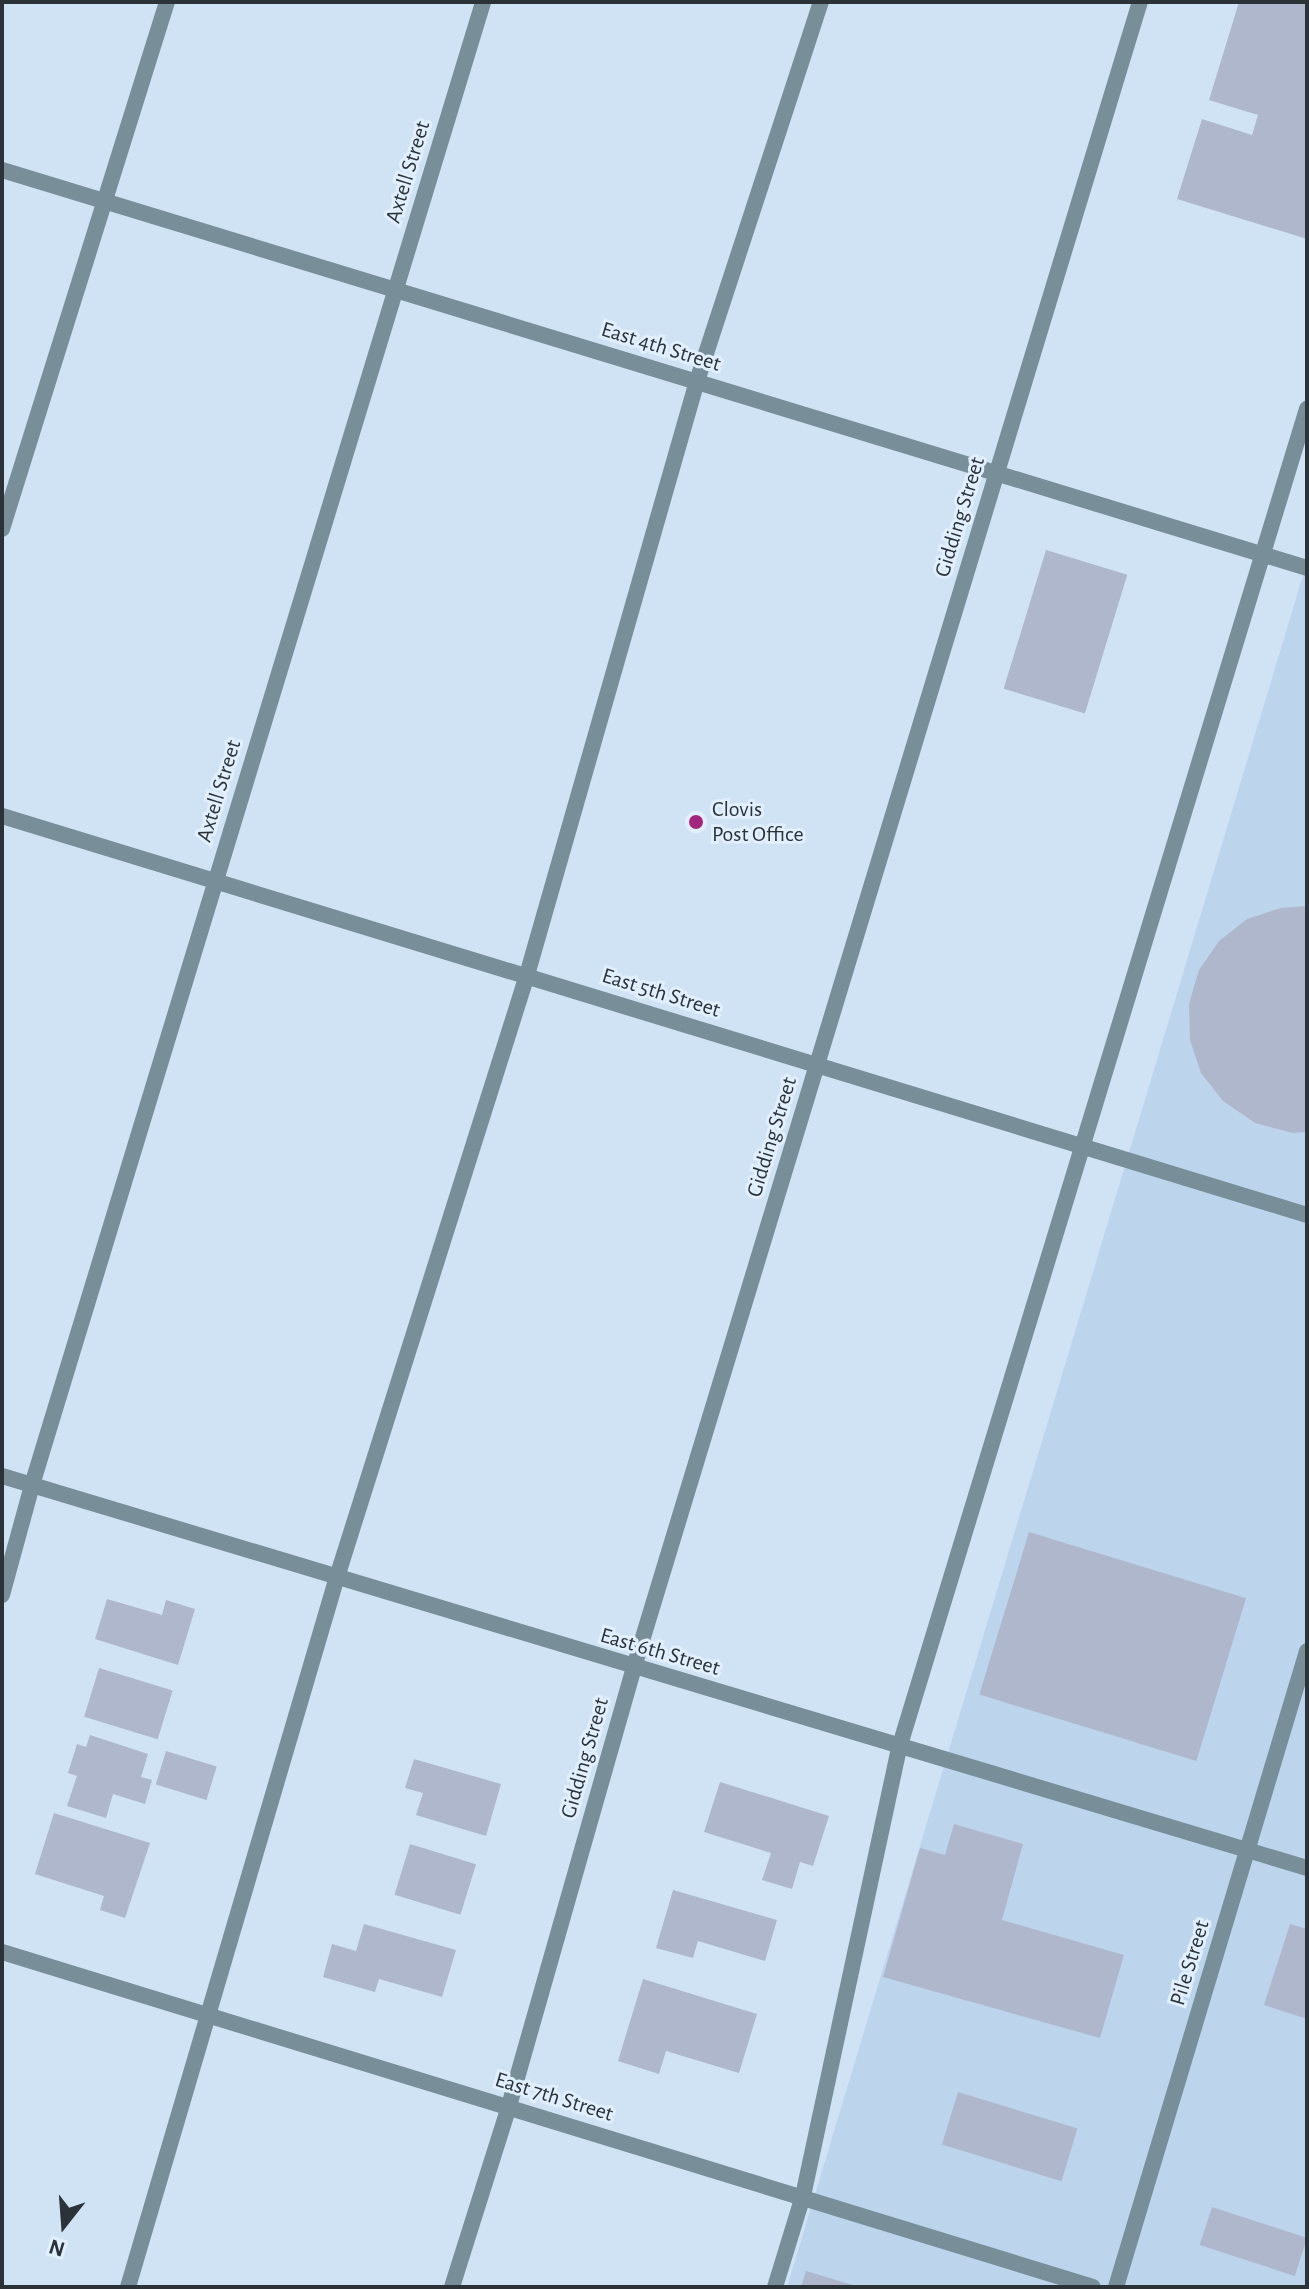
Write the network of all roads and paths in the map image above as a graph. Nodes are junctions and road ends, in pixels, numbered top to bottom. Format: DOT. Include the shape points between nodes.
graph roads {
  1 [pos="167,2"];
  2 [pos="483,2"];
  3 [pos="821,2"];
  4 [pos="1140,2"];
  5 [pos="2,170"];
  6 [pos="105,201"];
  7 [pos="395,289"];
  8 [pos="697,381"];
  9 [pos="1307,409"];
  10 [pos="997,472"];
  11 [pos="2,529"];
  12 [pos="1262,555"];
  13 [pos="1307,568"];
  14 [pos="2,816"];
  15 [pos="215,881"];
  16 [pos="527,975"];
  17 [pos="817,1064"];
  18 [pos="1081,1146"];
  19 [pos="1307,1215"];
  20 [pos="2,1476"];
  21 [pos="32,1485"];
  22 [pos="337,1577"];
  23 [pos="2,1595"];
  24 [pos="1307,1651"];
  25 [pos="634,1667"];
  26 [pos="900,1745"];
  27 [pos="1247,1849"];
  28 [pos="1307,1868"];
  29 [pos="2,1952"];
  30 [pos="209,2015"];
  31 [pos="509,2106"];
  32 [pos="803,2196"];
  33 [pos="128,2287"];
  34 [pos="452,2287"];
  35 [pos="775,2287"];
  36 [pos="1093,2287"];
  37 [pos="1116,2287"];
  1 -- 6 [label="street"];
  2 -- 7 [label="street, Axtell Street"];
  3 -- 8 [label="street"];
  4 -- 10 [label="street, Gidding Street"];
  5 -- 6 [label="street, East 4th Street"];
  6 -- 7 [label="street, East 4th Street"];
  6 -- 11 [label="street"];
  7 -- 8 [label="street, East 4th Street"];
  7 -- 15 [label="street, Axtell Street"];
  8 -- 10 [label="street, East 4th Street"];
  8 -- 16 [label="street"];
  9 -- 12 [label="street"];
  10 -- 12 [label="street, East 4th Street"];
  10 -- 17 [label="street, Gidding Street"];
  12 -- 13 [label="street, East 4th Street"];
  12 -- 18 [label="street"];
  14 -- 15 [label="street, East 5th Street"];
  15 -- 16 [label="street, East 5th Street"];
  15 -- 21 [label="street, Axtell Street"];
  16 -- 17 [label="street, East 5th Street"];
  16 -- 22 [label="street"];
  17 -- 18 [label="street, East 5th Street"];
  17 -- 25 [label="street, Gidding Street"];
  18 -- 19 [label="street, East 5th Street"];
  18 -- 26 [label="street"];
  20 -- 21 [label="street, East 6th Street"];
  21 -- 22 [label="street, East 6th Street"];
  21 -- 23 [label="street, Axtell Street"];
  22 -- 25 [label="street, East 6th Street"];
  22 -- 30 [label="street"];
  24 -- 27 [label="street, Pile Street"];
  25 -- 26 [label="street, East 6th Street"];
  25 -- 31 [label="street, Gidding Street"];
  26 -- 27 [label="street, East 6th Street"];
  26 -- 32 [label="street"];
  27 -- 28 [label="street, East 6th Street"];
  27 -- 37 [label="street, Pile Street"];
  29 -- 30 [label="street, East 7th Street"];
  30 -- 31 [label="street, East 7th Street"];
  30 -- 33 [label="street"];
  31 -- 32 [label="street, East 7th Street"];
  31 -- 34 [label="street, Gidding Street"];
  32 -- 35 [label="street"];
  32 -- 36 [label="street, East 7th Street"];
}
